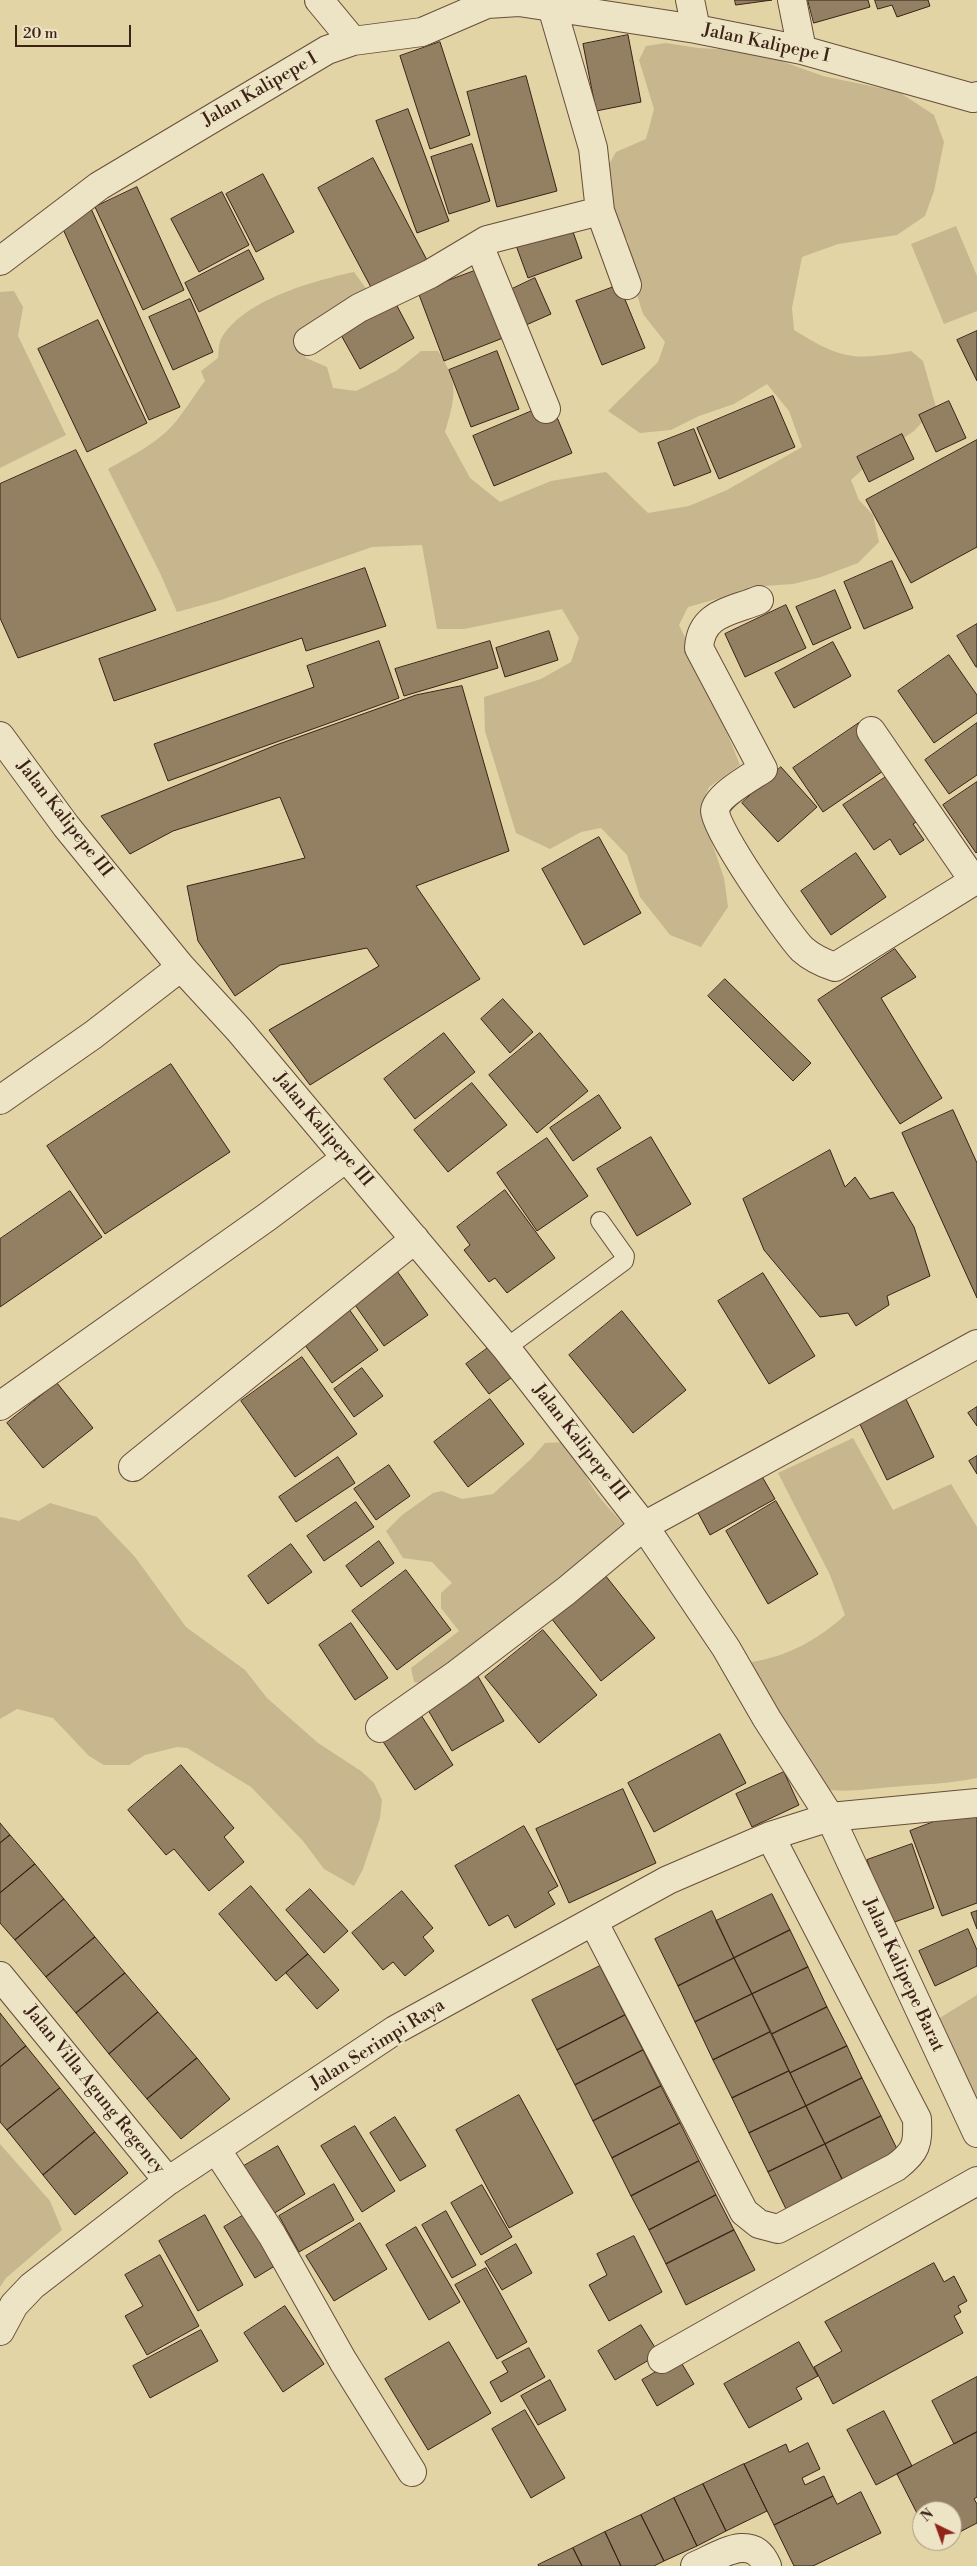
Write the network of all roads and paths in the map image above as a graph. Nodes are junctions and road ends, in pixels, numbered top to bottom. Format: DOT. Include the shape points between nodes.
graph roads {
  1 [pos="319,0"];
  2 [pos="690,0"];
  3 [pos="792,0"];
  4 [pos="519,1"];
  5 [pos="552,7"];
  6 [pos="696,29"];
  7 [pos="353,41"];
  8 [pos="802,50"];
  9 [pos="976,100"];
  10 [pos="600,211"];
  11 [pos="478,245"];
  12 [pos="0,260"];
  13 [pos="627,285"];
  14 [pos="308,341"];
  15 [pos="546,409"];
  16 [pos="758,600"];
  17 [pos="871,731"];
  18 [pos="0,736"];
  19 [pos="976,880"];
  20 [pos="181,967"];
  21 [pos="0,1100"];
  22 [pos="346,1158"];
  23 [pos="600,1221"];
  24 [pos="415,1239"];
  25 [pos="977,1344"];
  26 [pos="506,1348"];
  27 [pos="0,1406"];
  28 [pos="133,1467"];
  29 [pos="644,1526"];
  30 [pos="380,1728"];
  31 [pos="977,1803"];
  32 [pos="830,1817"];
  33 [pos="770,1836"];
  34 [pos="594,1923"];
  35 [pos="0,1976"];
  36 [pos="977,2133"];
  37 [pos="216,2150"];
  38 [pos="168,2181"];
  39 [pos="977,2181"];
  40 [pos="0,2331"];
  41 [pos="662,2359"];
  42 [pos="412,2472"];
  43 [pos="695,2566"];
  44 [pos="766,2566"];
  1 -- 7 [label="street"];
  2 -- 6 [label="street"];
  3 -- 8 [label="street"];
  4 -- 5 [label="street, Jalan Kalipepe I"];
  4 -- 7 [label="street, Jalan Kalipepe I" via="487,4 422,32"];
  5 -- 6 [label="street, Jalan Kalipepe I"];
  5 -- 10 [label="street" via="593,148"];
  6 -- 8 [label="street, Jalan Kalipepe I"];
  7 -- 12 [label="street, Jalan Kalipepe I" via="327,50 100,186"];
  8 -- 9 [label="street, Jalan Kalipepe I"];
  10 -- 11 [label="street"];
  10 -- 13 [label="street"];
  11 -- 14 [label="street" via="430,274 359,308"];
  11 -- 15 [label="street"];
  16 -- 19 [label="street" via="709,620 700,634 699,648 763,769 721,798 715,809 716,820 764,898 802,949 821,963 836,968"];
  17 -- 19 [label="street"];
  18 -- 20 [label="street, Jalan Kalipepe III" via="66,826"];
  20 -- 21 [label="street"];
  20 -- 22 [label="street, Jalan Kalipepe III" via="239,1030"];
  22 -- 24 [label="street, Jalan Kalipepe III"];
  22 -- 27 [label="street"];
  23 -- 26 [label="lane" via="625,1256 624,1261"];
  24 -- 26 [label="street, Jalan Kalipepe III"];
  24 -- 28 [label="street"];
  25 -- 29 [label="street"];
  26 -- 29 [label="street, Jalan Kalipepe III"];
  29 -- 30 [label="street" via="551,1603"];
  29 -- 32 [label="street, Jalan Kalipepe III" via="726,1648"];
  31 -- 32 [label="street, Jalan Serimpi Raya"];
  32 -- 33 [label="street, Jalan Serimpi Raya"];
  32 -- 36 [label="street, Jalan Kalipepe Barat"];
  33 -- 34 [label="street, Jalan Serimpi Raya" via="668,1880"];
  33 -- 34 [label="street" via="917,2119 918,2142 910,2156 896,2167 778,2229 759,2224 744,2212"];
  34 -- 37 [label="street, Jalan Serimpi Raya" via="395,2030"];
  35 -- 38 [label="street, Jalan Villa Agung Regency"];
  37 -- 38 [label="street, Jalan Serimpi Raya"];
  37 -- 42 [label="street" via="272,2235 343,2361"];
  38 -- 40 [label="street, Jalan Serimpi Raya" via="32,2286 14,2305"];
  39 -- 41 [label="street"];
  43 -- 44 [label="street" via="741,2547 752,2548 763,2557"];
}
